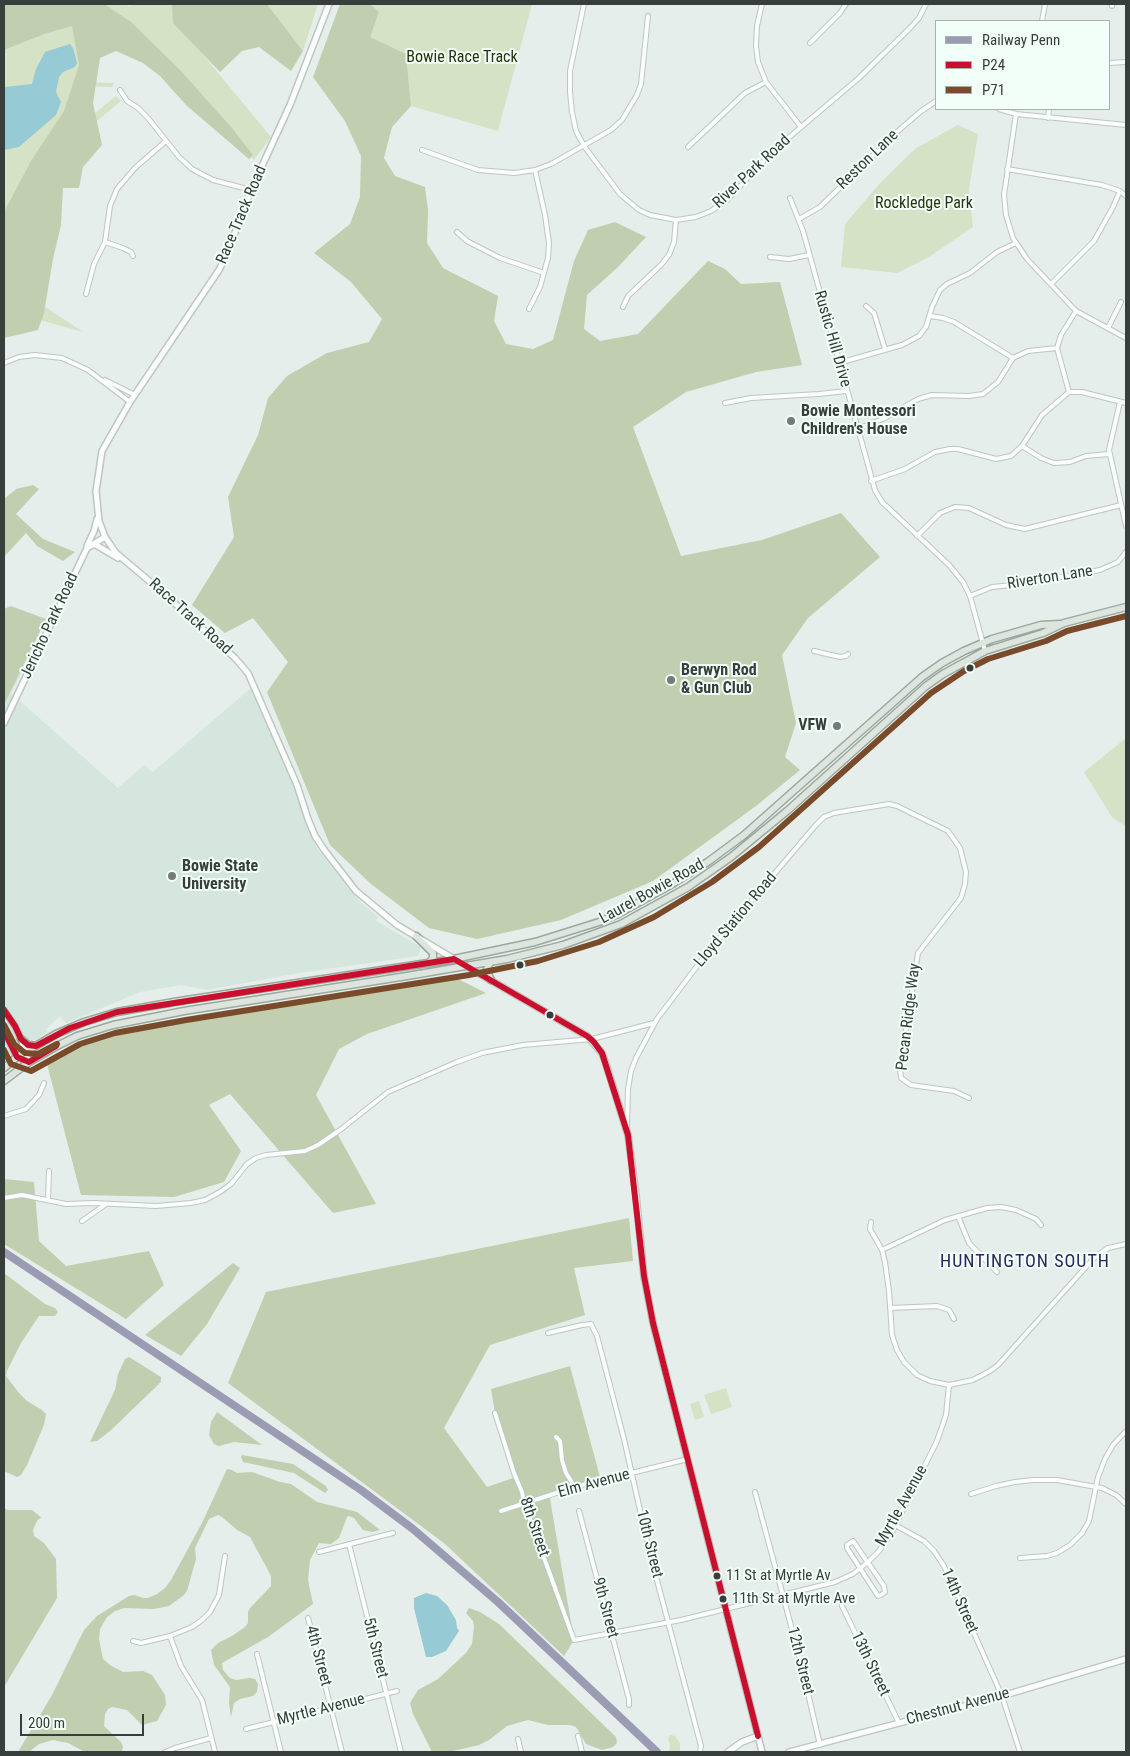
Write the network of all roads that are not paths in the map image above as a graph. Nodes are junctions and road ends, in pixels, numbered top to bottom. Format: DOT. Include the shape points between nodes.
graph roads {
  1 [pos="329,4"];
  2 [pos="584,4"];
  3 [pos="762,4"];
  4 [pos="846,4"];
  5 [pos="926,4"];
  6 [pos="1045,4"];
  7 [pos="648,16"];
  8 [pos="1042,20"];
  9 [pos="810,43"];
  10 [pos="1126,62"];
  11 [pos="1110,63"];
  12 [pos="766,82"];
  13 [pos="120,90"];
  14 [pos="935,102"];
  15 [pos="1002,110"];
  16 [pos="1049,110"];
  17 [pos="1016,114"];
  18 [pos="1048,118"];
  19 [pos="1126,125"];
  20 [pos="801,127"];
  21 [pos="166,142"];
  22 [pos="584,146"];
  23 [pos="688,147"];
  24 [pos="422,150"];
  25 [pos="1007,169"];
  26 [pos="534,170"];
  27 [pos="251,190"];
  28 [pos="1120,191"];
  29 [pos="1126,196"];
  30 [pos="790,198"];
  31 [pos="799,219"];
  32 [pos="676,220"];
  33 [pos="457,232"];
  34 [pos="105,242"];
  35 [pos="1016,242"];
  36 [pos="809,255"];
  37 [pos="133,256"];
  38 [pos="770,257"];
  39 [pos="544,273"];
  40 [pos="1051,284"];
  41 [pos="86,294"];
  42 [pos="1121,302"];
  43 [pos="866,306"];
  44 [pos="623,307"];
  45 [pos="529,309"];
  46 [pos="1076,310"];
  47 [pos="930,316"];
  48 [pos="1108,328"];
  49 [pos="1126,338"];
  50 [pos="1057,348"];
  51 [pos="885,349"];
  52 [pos="1013,358"];
  53 [pos="4,363"];
  54 [pos="839,363"];
  55 [pos="100,379"];
  56 [pos="846,391"];
  57 [pos="1069,392"];
  58 [pos="135,394"];
  59 [pos="130,402"];
  60 [pos="1120,402"];
  61 [pos="725,403"];
  62 [pos="1126,403"];
  63 [pos="857,429"];
  64 [pos="1022,446"];
  65 [pos="1109,454"];
  66 [pos="871,481"];
  67 [pos="1121,505"];
  68 [pos="98,511"];
  69 [pos="1126,526"];
  70 [pos="917,536"];
  71 [pos="105,537"];
  72 [pos="88,546"];
  73 [pos="1126,552"];
  74 [pos="125,561"];
  75 [pos="970,596"];
  76 [pos="1126,607"];
  77 [pos="1064,623"];
  78 [pos="983,643"];
  79 [pos="814,651"];
  80 [pos="985,651"];
  81 [pos="848,654"];
  82 [pos="4,723"];
  83 [pos="932,823"];
  84 [pos="416,936"];
  85 [pos="454,959"];
  86 [pos="490,962"];
  87 [pos="429,963"];
  88 [pos="467,966"];
  89 [pos="491,980"];
  90 [pos="4,1010"];
  91 [pos="654,1025"];
  92 [pos="4,1031"];
  93 [pos="21,1039"];
  94 [pos="592,1039"];
  95 [pos="36,1046"];
  96 [pos="26,1052"];
  97 [pos="17,1057"];
  98 [pos="29,1062"];
  99 [pos="4,1068"];
  100 [pos="4,1081"];
  101 [pos="44,1083"];
  102 [pos="969,1098"];
  103 [pos="4,1116"];
  104 [pos="628,1135"];
  105 [pos="49,1171"];
  106 [pos="4,1198"];
  107 [pos="48,1200"];
  108 [pos="106,1204"];
  109 [pos="958,1216"];
  110 [pos="82,1221"];
  111 [pos="870,1222"];
  112 [pos="1040,1225"];
  113 [pos="1126,1244"];
  114 [pos="882,1250"];
  115 [pos="997,1272"];
  116 [pos="890,1308"];
  117 [pos="954,1319"];
  118 [pos="548,1333"];
  119 [pos="949,1385"];
  120 [pos="495,1413"];
  121 [pos="1126,1431"];
  122 [pos="556,1437"];
  123 [pos="688,1459"];
  124 [pos="632,1473"];
  125 [pos="1096,1486"];
  126 [pos="575,1487"];
  127 [pos="755,1492"];
  128 [pos="972,1494"];
  129 [pos="524,1504"];
  130 [pos="1126,1504"];
  131 [pos="579,1510"];
  132 [pos="501,1511"];
  133 [pos="895,1525"];
  134 [pos="393,1533"];
  135 [pos="349,1544"];
  136 [pos="319,1552"];
  137 [pos="225,1556"];
  138 [pos="1020,1558"];
  139 [pos="868,1562"];
  140 [pos="860,1569"];
  141 [pos="782,1595"];
  142 [pos="842,1606"];
  143 [pos="726,1609"];
  144 [pos="308,1618"];
  145 [pos="669,1622"];
  146 [pos="611,1633"];
  147 [pos="170,1636"];
  148 [pos="574,1640"];
  149 [pos="133,1641"];
  150 [pos="257,1654"];
  151 [pos="1126,1659"];
  152 [pos="397,1691"];
  153 [pos="386,1693"];
  154 [pos="1002,1696"];
  155 [pos="629,1706"];
  156 [pos="331,1708"];
  157 [pos="273,1722"];
  158 [pos="899,1723"];
  159 [pos="246,1729"];
  160 [pos="578,1736"];
  161 [pos="758,1736"];
  162 [pos="211,1738"];
  163 [pos="518,1739"];
  164 [pos="820,1745"];
  165 [pos="165,1752"];
  166 [pos="215,1752"];
  167 [pos="281,1752"];
  168 [pos="342,1752"];
  169 [pos="401,1752"];
  170 [pos="521,1752"];
  171 [pos="582,1752"];
  172 [pos="700,1752"];
  173 [pos="728,1752"];
  174 [pos="762,1752"];
  175 [pos="789,1752"];
  176 [pos="1020,1752"];
  1 -- 27 [label="street, Race Track Road" via="304,72"];
  2 -- 22 [label="street, River Park Road" via="570,71 572,112 576,131"];
  3 -- 12 [label="street" via="756,26 756,46"];
  4 -- 9 [label="street"];
  5 -- 20 [label="street, River Park Road" via="919,18 860,78"];
  6 -- 8 [label="street"];
  7 -- 22 [label="street" via="641,84 632,106 611,130"];
  10 -- 11 [label="street"];
  12 -- 20 [label="street"];
  12 -- 23 [label="street" via="745,93"];
  13 -- 21 [label="street"];
  14 -- 31 [label="street, Reston Lane" via="898,131 820,207"];
  15 -- 17 [label="street"];
  16 -- 18 [label="street"];
  17 -- 18 [label="street"];
  17 -- 25 [label="street"];
  18 -- 19 [label="street"];
  20 -- 32 [label="street, River Park Road" via="718,206 696,217"];
  21 -- 27 [label="street" via="197,173 220,183"];
  21 -- 34 [label="street" via="135,168 117,189 110,206"];
  22 -- 26 [label="street"];
  22 -- 32 [label="street, River Park Road" via="632,205 650,215"];
  24 -- 26 [label="street" via="485,171"];
  25 -- 28 [label="street" via="1092,183"];
  25 -- 35 [label="street" via="1005,209"];
  26 -- 39 [label="street" via="548,230 548,258"];
  27 -- 58 [label="street, Race Track Road" via="219,270"];
  28 -- 29 [label="street"];
  28 -- 40 [label="street" via="1094,241"];
  30 -- 31 [label="street, Rustic Hill Drive"];
  31 -- 36 [label="street, Rustic Hill Drive"];
  32 -- 44 [label="street" via="674,242 668,255 628,296"];
  33 -- 39 [label="street" via="467,241 500,258"];
  34 -- 37 [label="street" via="123,248"];
  34 -- 41 [label="street" via="94,264"];
  35 -- 40 [label="street"];
  35 -- 47 [label="street" via="944,287 937,295"];
  36 -- 38 [label="street" via="788,259"];
  36 -- 54 [label="street, Rustic Hill Drive"];
  39 -- 45 [label="street"];
  40 -- 46 [label="street"];
  42 -- 48 [label="street"];
  43 -- 51 [label="street" via="874,313"];
  46 -- 48 [label="street"];
  46 -- 50 [label="street"];
  47 -- 51 [label="street" via="919,336"];
  47 -- 52 [label="street" via="954,322"];
  48 -- 49 [label="street"];
  50 -- 52 [label="street" via="1028,351"];
  50 -- 57 [label="street"];
  51 -- 54 [label="street"];
  52 -- 63 [label="street" via="988,392 968,396 932,395"];
  53 -- 55 [label="street" via="35,355 62,358"];
  54 -- 56 [label="street, Rustic Hill Drive"];
  55 -- 58 [label="street"];
  55 -- 59 [label="street"];
  56 -- 61 [label="street"];
  56 -- 63 [label="street, Rustic Hill Drive"];
  57 -- 60 [label="street"];
  57 -- 64 [label="street" via="1042,415"];
  58 -- 59 [label="street, Race Track Road"];
  59 -- 68 [label="street, Race Track Road" via="102,451 96,484"];
  60 -- 62 [label="street"];
  60 -- 65 [label="street"];
  63 -- 66 [label="street, Rustic Hill Drive"];
  64 -- 65 [label="street" via="1054,463"];
  64 -- 66 [label="street" via="1011,456 999,459 958,449 942,450 905,469"];
  65 -- 67 [label="street"];
  66 -- 70 [label="street, Rustic Hill Drive" via="882,502"];
  67 -- 69 [label="street"];
  67 -- 70 [label="street" via="1025,529 1006,525 969,508 955,507 940,513"];
  68 -- 71 [label="street, Race Track Road"];
  68 -- 72 [label="street, Jericho Park Road"];
  70 -- 75 [label="street, Rustic Hill Drive" via="957,574"];
  71 -- 72 [label="street"];
  71 -- 74 [label="street, Race Track Road"];
  72 -- 74 [label="street" via="96,544"];
  72 -- 82 [label="street, Jericho Park Road"];
  73 -- 75 [label="street, Riverton Lane" via="1118,562 1100,570 992,587"];
  74 -- 84 [label="street, Race Track Road" via="243,666 297,785 315,836 356,891 387,918"];
  75 -- 78 [label="street, Rustic Hill Drive"];
  76 -- 77 [label="main road, Laurel Bowie Road"];
  77 -- 78 [label="main road, Laurel Bowie Road" via="1011,632"];
  77 -- 80 [label="main road, Laurel Bowie Road" via="1044,633"];
  78 -- 80 [label="street, Rustic Hill Drive"];
  78 -- 85 [label="main road, Laurel Bowie Road" via="950,658 922,677 744,834 674,884 618,914 578,930"];
  79 -- 81 [label="street" via="840,657"];
  80 -- 86 [label="main road, Laurel Bowie Road" via="926,686 753,840 688,887 595,934"];
  83 -- 91 [label="street, Lloyd Station Road" via="889,804 824,817 707,953"];
  83 -- 102 [label="street, Pecan Ridge Way" via="948,831 960,848 965,884 961,898 918,953 900,1074 903,1081 911,1085 954,1091"];
  84 -- 85 [label="street, Race Track Road"];
  84 -- 87 [label="main road" via="433,952"];
  85 -- 87 [label="main road, Laurel Bowie Road"];
  85 -- 88 [label="main road, Race Track Road"];
  86 -- 88 [label="main road, Laurel Bowie Road"];
  86 -- 89 [label="main road" via="487,969"];
  87 -- 95 [label="main road, Laurel Bowie Road" via="117,1012 70,1028"];
  88 -- 89 [label="main road, Race Track Road"];
  88 -- 98 [label="main road, Laurel Bowie Road" via="113,1025 77,1036"];
  89 -- 94 [label="main road, Race Track Road"];
  90 -- 93 [label="street"];
  91 -- 94 [label="street"];
  91 -- 104 [label="street, Lloyd Station Road" via="631,1071"];
  92 -- 97 [label="street"];
  93 -- 95 [label="main road"];
  93 -- 96 [label="street"];
  94 -- 104 [label="main road, Race Track Road" via="602,1052"];
  94 -- 108 [label="street" via="523,1045 482,1053 450,1065 388,1092 328,1138 305,1151 256,1158 231,1184 205,1200 170,1206"];
  95 -- 96 [label="main road, Laurel Bowie Road"];
  96 -- 97 [label="main road, Laurel Bowie Road"];
  96 -- 98 [label="street"];
  97 -- 98 [label="street"];
  97 -- 99 [label="main road, Laurel Bowie Road"];
  98 -- 100 [label="main road, Laurel Bowie Road"];
  101 -- 103 [label="street" via="39,1095 26,1108"];
  104 -- 123 [label="main road, Race Track Road" via="647,1296"];
  105 -- 107 [label="street"];
  106 -- 107 [label="street" via="22,1195"];
  107 -- 108 [label="street" via="66,1204"];
  108 -- 110 [label="street"];
  109 -- 112 [label="street" via="1001,1207 1025,1213"];
  109 -- 114 [label="street"];
  109 -- 115 [label="street" via="969,1243"];
  111 -- 114 [label="street" via="870,1229"];
  113 -- 119 [label="street" via="1108,1248 1094,1258 998,1365 973,1380"];
  114 -- 116 [label="street" via="888,1274"];
  116 -- 117 [label="street" via="937,1306 949,1310"];
  116 -- 119 [label="street" via="892,1336 904,1362 923,1378"];
  118 -- 124 [label="street, 10th Street" via="591,1324 597,1336"];
  119 -- 133 [label="street, Myrtle Avenue" via="946,1415 937,1441"];
  120 -- 129 [label="street, 8th Street"];
  121 -- 125 [label="street" via="1108,1452"];
  122 -- 126 [label="street" via="560,1440 566,1473"];
  123 -- 124 [label="street, Elm Avenue"];
  123 -- 143 [label="main road, Race Track Road"];
  124 -- 126 [label="street, Elm Avenue"];
  124 -- 145 [label="street, 10th Street"];
  125 -- 128 [label="street" via="1033,1480"];
  125 -- 130 [label="street" via="1108,1490"];
  125 -- 138 [label="street" via="1086,1527 1077,1540 1047,1556"];
  126 -- 129 [label="street, Elm Avenue"];
  127 -- 141 [label="street, 12th Street"];
  129 -- 132 [label="street, Elm Avenue"];
  129 -- 148 [label="street, 8th Street"];
  131 -- 146 [label="street, 9th Street"];
  133 -- 139 [label="street, Myrtle Avenue" via="886,1542"];
  133 -- 154 [label="street, 14th Street" via="924,1541 937,1555"];
  134 -- 135 [label="street"];
  135 -- 136 [label="street"];
  135 -- 153 [label="street, 5th Street"];
  137 -- 147 [label="street" via="219,1595 210,1612 192,1627"];
  139 -- 140 [label="street, Myrtle Avenue"];
  139 -- 140 [label="street" via="853,1541 850,1542 847,1548"];
  139 -- 140 [label="street" via="886,1589 884,1594 878,1596"];
  140 -- 141 [label="street, Myrtle Avenue" via="835,1582"];
  141 -- 143 [label="street, Myrtle Avenue"];
  141 -- 164 [label="street, 12th Street"];
  142 -- 158 [label="street, 13th Street"];
  143 -- 145 [label="street, Myrtle Avenue"];
  143 -- 161 [label="main road, Race Track Road"];
  144 -- 156 [label="street, 4th Street"];
  145 -- 146 [label="street, Myrtle Avenue"];
  145 -- 172 [label="street, 10th Street"];
  146 -- 148 [label="street, Myrtle Avenue"];
  146 -- 155 [label="street, 9th Street"];
  147 -- 149 [label="street" via="141,1643"];
  147 -- 162 [label="street" via="181,1666 202,1700"];
  150 -- 157 [label="street"];
  151 -- 154 [label="street, Chestnut Avenue"];
  152 -- 153 [label="street, Myrtle Avenue"];
  153 -- 156 [label="street, Myrtle Avenue"];
  153 -- 169 [label="street, 5th Street"];
  154 -- 158 [label="street, Chestnut Avenue"];
  154 -- 176 [label="street, 14th Street"];
  156 -- 157 [label="street, Myrtle Avenue"];
  156 -- 168 [label="street, 4th Street"];
  157 -- 159 [label="street, Myrtle Avenue"];
  157 -- 167 [label="street"];
  158 -- 164 [label="street, Chestnut Avenue"];
  160 -- 171 [label="street"];
  161 -- 173 [label="main road"];
  161 -- 174 [label="street"];
  162 -- 165 [label="street"];
  162 -- 166 [label="street"];
  163 -- 170 [label="street"];
  164 -- 175 [label="street, Chestnut Avenue"];
}
